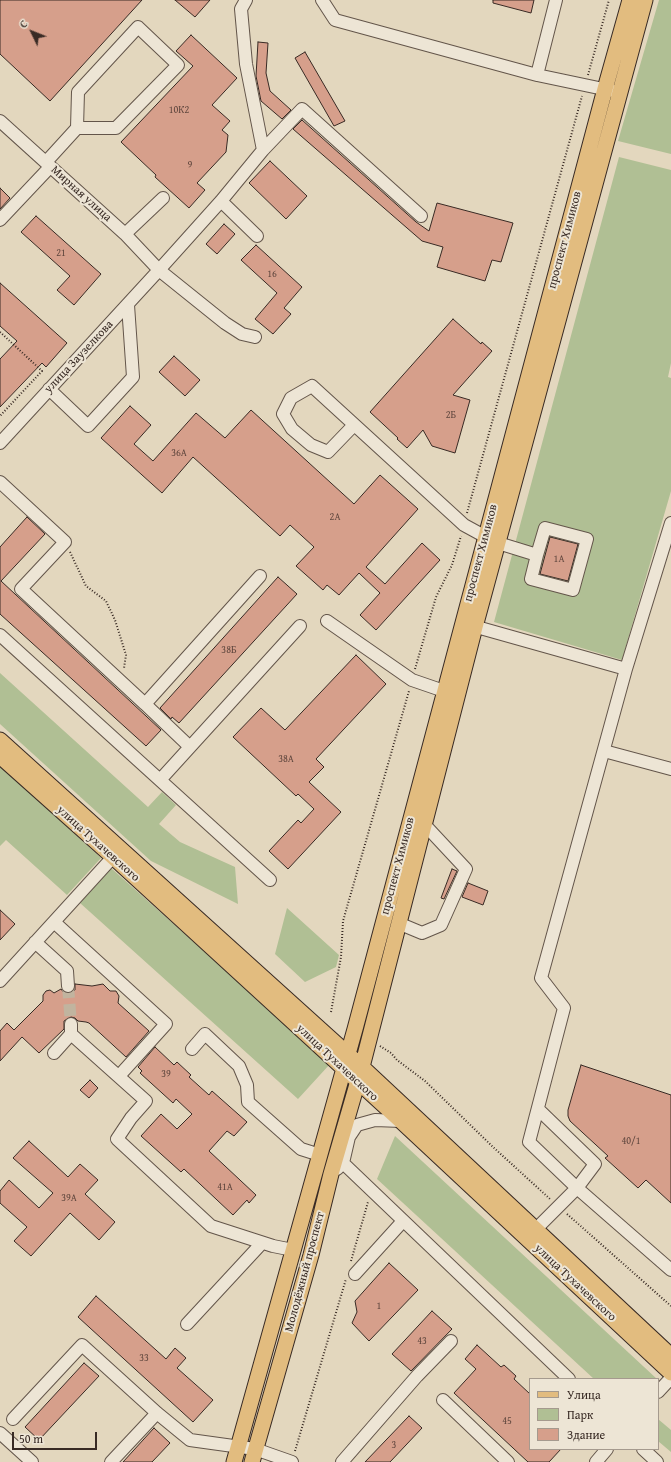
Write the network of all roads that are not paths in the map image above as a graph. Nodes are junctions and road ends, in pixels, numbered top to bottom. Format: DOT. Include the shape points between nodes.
graph roads {
  1 [pos="246,0"];
  2 [pos="322,0"];
  3 [pos="556,0"];
  4 [pos="630,0"];
  5 [pos="645,0"];
  6 [pos="537,75"];
  7 [pos="605,89"];
  8 [pos="620,92"];
  9 [pos="0,121"];
  10 [pos="77,128"];
  11 [pos="263,150"];
  12 [pos="48,164"];
  13 [pos="164,198"];
  14 [pos="221,201"];
  15 [pos="421,216"];
  16 [pos="0,220"];
  17 [pos="125,234"];
  18 [pos="257,236"];
  19 [pos="159,270"];
  20 [pos="128,305"];
  21 [pos="256,337"];
  22 [pos="49,389"];
  23 [pos="354,425"];
  24 [pos="0,443"];
  25 [pos="0,482"];
  26 [pos="671,523"];
  27 [pos="492,540"];
  28 [pos="537,555"];
  29 [pos="260,576"];
  30 [pos="327,621"];
  31 [pos="469,625"];
  32 [pos="300,626"];
  33 [pos="0,635"];
  34 [pos="626,669"];
  35 [pos="444,691"];
  36 [pos="145,704"];
  37 [pos="0,740"];
  38 [pos="190,747"];
  39 [pos="604,751"];
  40 [pos="0,756"];
  41 [pos="671,769"];
  42 [pos="160,780"];
  43 [pos="424,824"];
  44 [pos="113,857"];
  45 [pos="270,880"];
  46 [pos="54,922"];
  47 [pos="398,923"];
  48 [pos="35,942"];
  49 [pos="0,981"];
  50 [pos="68,986"];
  51 [pos="192,1049"];
  52 [pos="54,1053"];
  53 [pos="346,1061"];
  54 [pos="362,1067"];
  55 [pos="119,1076"];
  56 [pos="358,1081"];
  57 [pos="334,1107"];
  58 [pos="538,1109"];
  59 [pos="401,1121"];
  60 [pos="320,1155"];
  61 [pos="342,1163"];
  62 [pos="331,1174"];
  63 [pos="577,1188"];
  64 [pos="403,1221"];
  65 [pos="536,1229"];
  66 [pos="262,1243"];
  67 [pos="293,1250"];
  68 [pos="671,1270"];
  69 [pos="351,1271"];
  70 [pos="187,1324"];
  71 [pos="450,1341"];
  72 [pos="671,1356"];
  73 [pos="671,1373"];
  74 [pos="568,1378"];
  75 [pos="671,1378"];
  76 [pos="659,1391"];
  77 [pos="444,1400"];
  78 [pos="157,1413"];
  79 [pos="13,1419"];
  80 [pos="0,1433"];
  81 [pos="238,1446"];
  82 [pos="606,1450"];
  83 [pos="644,1450"];
  84 [pos="254,1456"];
  85 [pos="32,1462"];
  86 [pos="111,1462"];
  87 [pos="234,1462"];
  88 [pos="292,1462"];
  89 [pos="342,1462"];
  90 [pos="508,1462"];
  91 [pos="596,1462"];
  92 [pos="657,1462"];
  1 -- 11 [label="street" via="241,9 246,64"];
  2 -- 6 [label="street" via="335,20"];
  3 -- 6 [label="street"];
  4 -- 7 [label="main road, проспект Химиков"];
  5 -- 8 [label="main road, проспект Химиков"];
  6 -- 7 [label="street"];
  7 -- 8 [label="street"];
  7 -- 27 [label="main road, проспект Химиков"];
  8 -- 27 [label="main road, проспект Химиков"];
  9 -- 12 [label="street, Мирная улица"];
  10 -- 10 [label="street" via="116,128 178,65 138,27 78,92"];
  10 -- 12 [label="street"];
  11 -- 14 [label="street, улица Заузелкова"];
  11 -- 15 [label="street, улица Заузелкова" via="302,108"];
  12 -- 16 [label="street"];
  12 -- 17 [label="street, Мирная улица"];
  13 -- 17 [label="street"];
  14 -- 18 [label="street"];
  14 -- 19 [label="street, улица Заузелкова"];
  17 -- 19 [label="street, Мирная улица"];
  19 -- 20 [label="street, улица Заузелкова"];
  19 -- 21 [label="street, Мирная улица" via="225,323 242,334"];
  20 -- 22 [label="street, улица Заузелкова"];
  20 -- 22 [label="street" via="133,377 93,421 88,426"];
  22 -- 24 [label="street, улица Заузелкова"];
  23 -- 23 [label="street" via="328,452 311,445 292,429 282,414 291,398 312,386"];
  23 -- 27 [label="street" via="464,525"];
  25 -- 36 [label="street" via="65,542 21,589"];
  26 -- 34 [label="street"];
  27 -- 28 [label="street"];
  27 -- 31 [label="main road, проспект Химиков"];
  28 -- 28 [label="street" via="531,579 573,590 586,539 544,528"];
  29 -- 36 [label="street"];
  30 -- 35 [label="street" via="412,680"];
  31 -- 34 [label="street"];
  31 -- 35 [label="main road, проспект Химиков"];
  31 -- 43 [label="main road, проспект Химиков"];
  32 -- 38 [label="street"];
  33 -- 42 [label="street"];
  34 -- 39 [label="street"];
  35 -- 53 [label="main road, проспект Химиков"];
  36 -- 38 [label="street"];
  37 -- 53 [label="main road, улица Тухачевского"];
  38 -- 42 [label="street"];
  39 -- 41 [label="street"];
  39 -- 58 [label="street" via="541,978 564,1008"];
  40 -- 44 [label="main road, улица Тухачевского"];
  42 -- 45 [label="street"];
  43 -- 47 [label="main road, проспект Химиков"];
  43 -- 47 [label="street" via="466,869 441,924 422,933"];
  44 -- 46 [label="street"];
  44 -- 53 [label="main road, улица Тухачевского"];
  46 -- 48 [label="street"];
  46 -- 55 [label="street" via="166,1024"];
  47 -- 54 [label="main road, проспект Химиков"];
  48 -- 49 [label="street"];
  48 -- 50 [label="street" via="67,971"];
  51 -- 60 [label="street" via="205,1034 239,1066 247,1085 248,1102 301,1149"];
  52 -- 55 [label="street" via="71,1029"];
  53 -- 54 [label="main road, улица Тухачевского"];
  53 -- 56 [label="main road, улица Тухачевского"];
  53 -- 57 [label="main road, проспект Химиков"];
  54 -- 56 [label="main road, проспект Химиков"];
  54 -- 65 [label="main road, улица Тухачевского"];
  55 -- 66 [label="street" via="146,1101 117,1139 211,1226"];
  56 -- 59 [label="main road, улица Тухачевского"];
  56 -- 62 [label="main road, Молодёжный проспект"];
  57 -- 60 [label="main road, Молодёжный проспект"];
  58 -- 63 [label="street" via="529,1142"];
  58 -- 63 [label="street" via="595,1164"];
  59 -- 61 [label="street" via="375,1120 357,1125 349,1137"];
  59 -- 73 [label="main road, улица Тухачевского"];
  60 -- 67 [label="main road, Молодёжный проспект"];
  61 -- 62 [label="street"];
  61 -- 64 [label="street"];
  62 -- 84 [label="main road, Молодёжный проспект" via="311,1255"];
  63 -- 65 [label="street"];
  63 -- 68 [label="street"];
  64 -- 69 [label="street"];
  64 -- 74 [label="street"];
  65 -- 72 [label="main road, улица Тухачевского"];
  66 -- 67 [label="street"];
  66 -- 70 [label="street"];
  67 -- 81 [label="main road, Молодёжный проспект"];
  71 -- 89 [label="street"];
  75 -- 76 [label="street"];
  77 -- 90 [label="street"];
  78 -- 79 [label="street" via="82,1345"];
  78 -- 81 [label="street" via="190,1440"];
  78 -- 86 [label="street"];
  80 -- 85 [label="street"];
  81 -- 84 [label="street"];
  81 -- 87 [label="main road, Молодёжный проспект"];
  82 -- 91 [label="street"];
  83 -- 92 [label="street"];
  84 -- 88 [label="street"];
}
